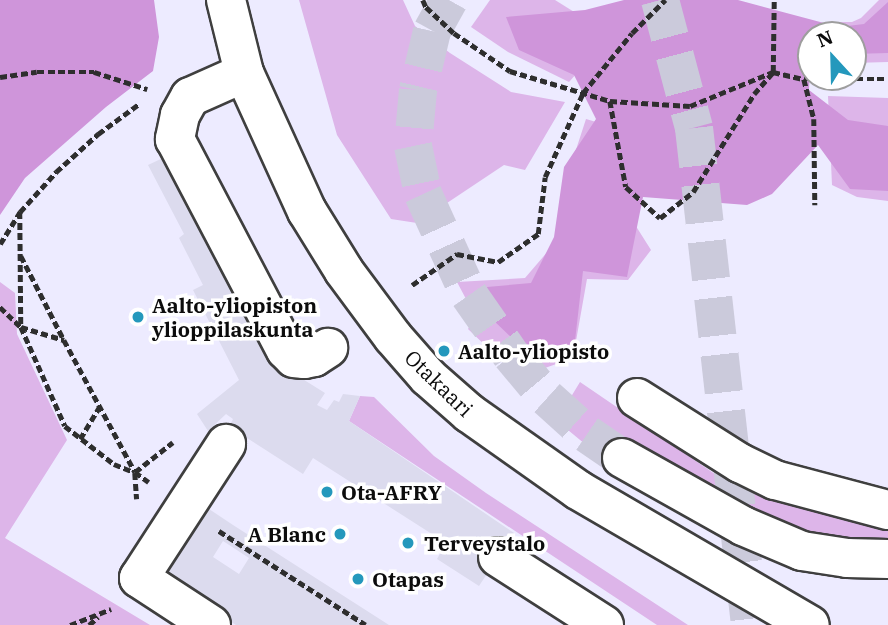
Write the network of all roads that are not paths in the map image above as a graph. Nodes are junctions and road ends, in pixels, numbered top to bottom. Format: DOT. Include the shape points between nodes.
graph roads {
  1 [pos="226,0"];
  2 [pos="244,73"];
  3 [pos="328,348"];
  4 [pos="637,398"];
  5 [pos="226,444"];
  6 [pos="622,458"];
  7 [pos="888,510"];
  8 [pos="498,557"];
  9 [pos="888,559"];
  10 [pos="211,625"];
  11 [pos="604,625"];
  12 [pos="810,625"];
  1 -- 2 [label="street, Otakaari"];
  2 -- 3 [label="street" via="179,96 175,139 281,343 294,358 314,357"];
  2 -- 12 [label="street, Otakaari" via="307,211 352,282 428,377 469,413 578,490"];
  4 -- 7 [label="street" via="775,480"];
  5 -- 10 [label="street" via="139,578"];
  6 -- 9 [label="street" via="743,526 802,551"];
  8 -- 11 [label="street"];
}
